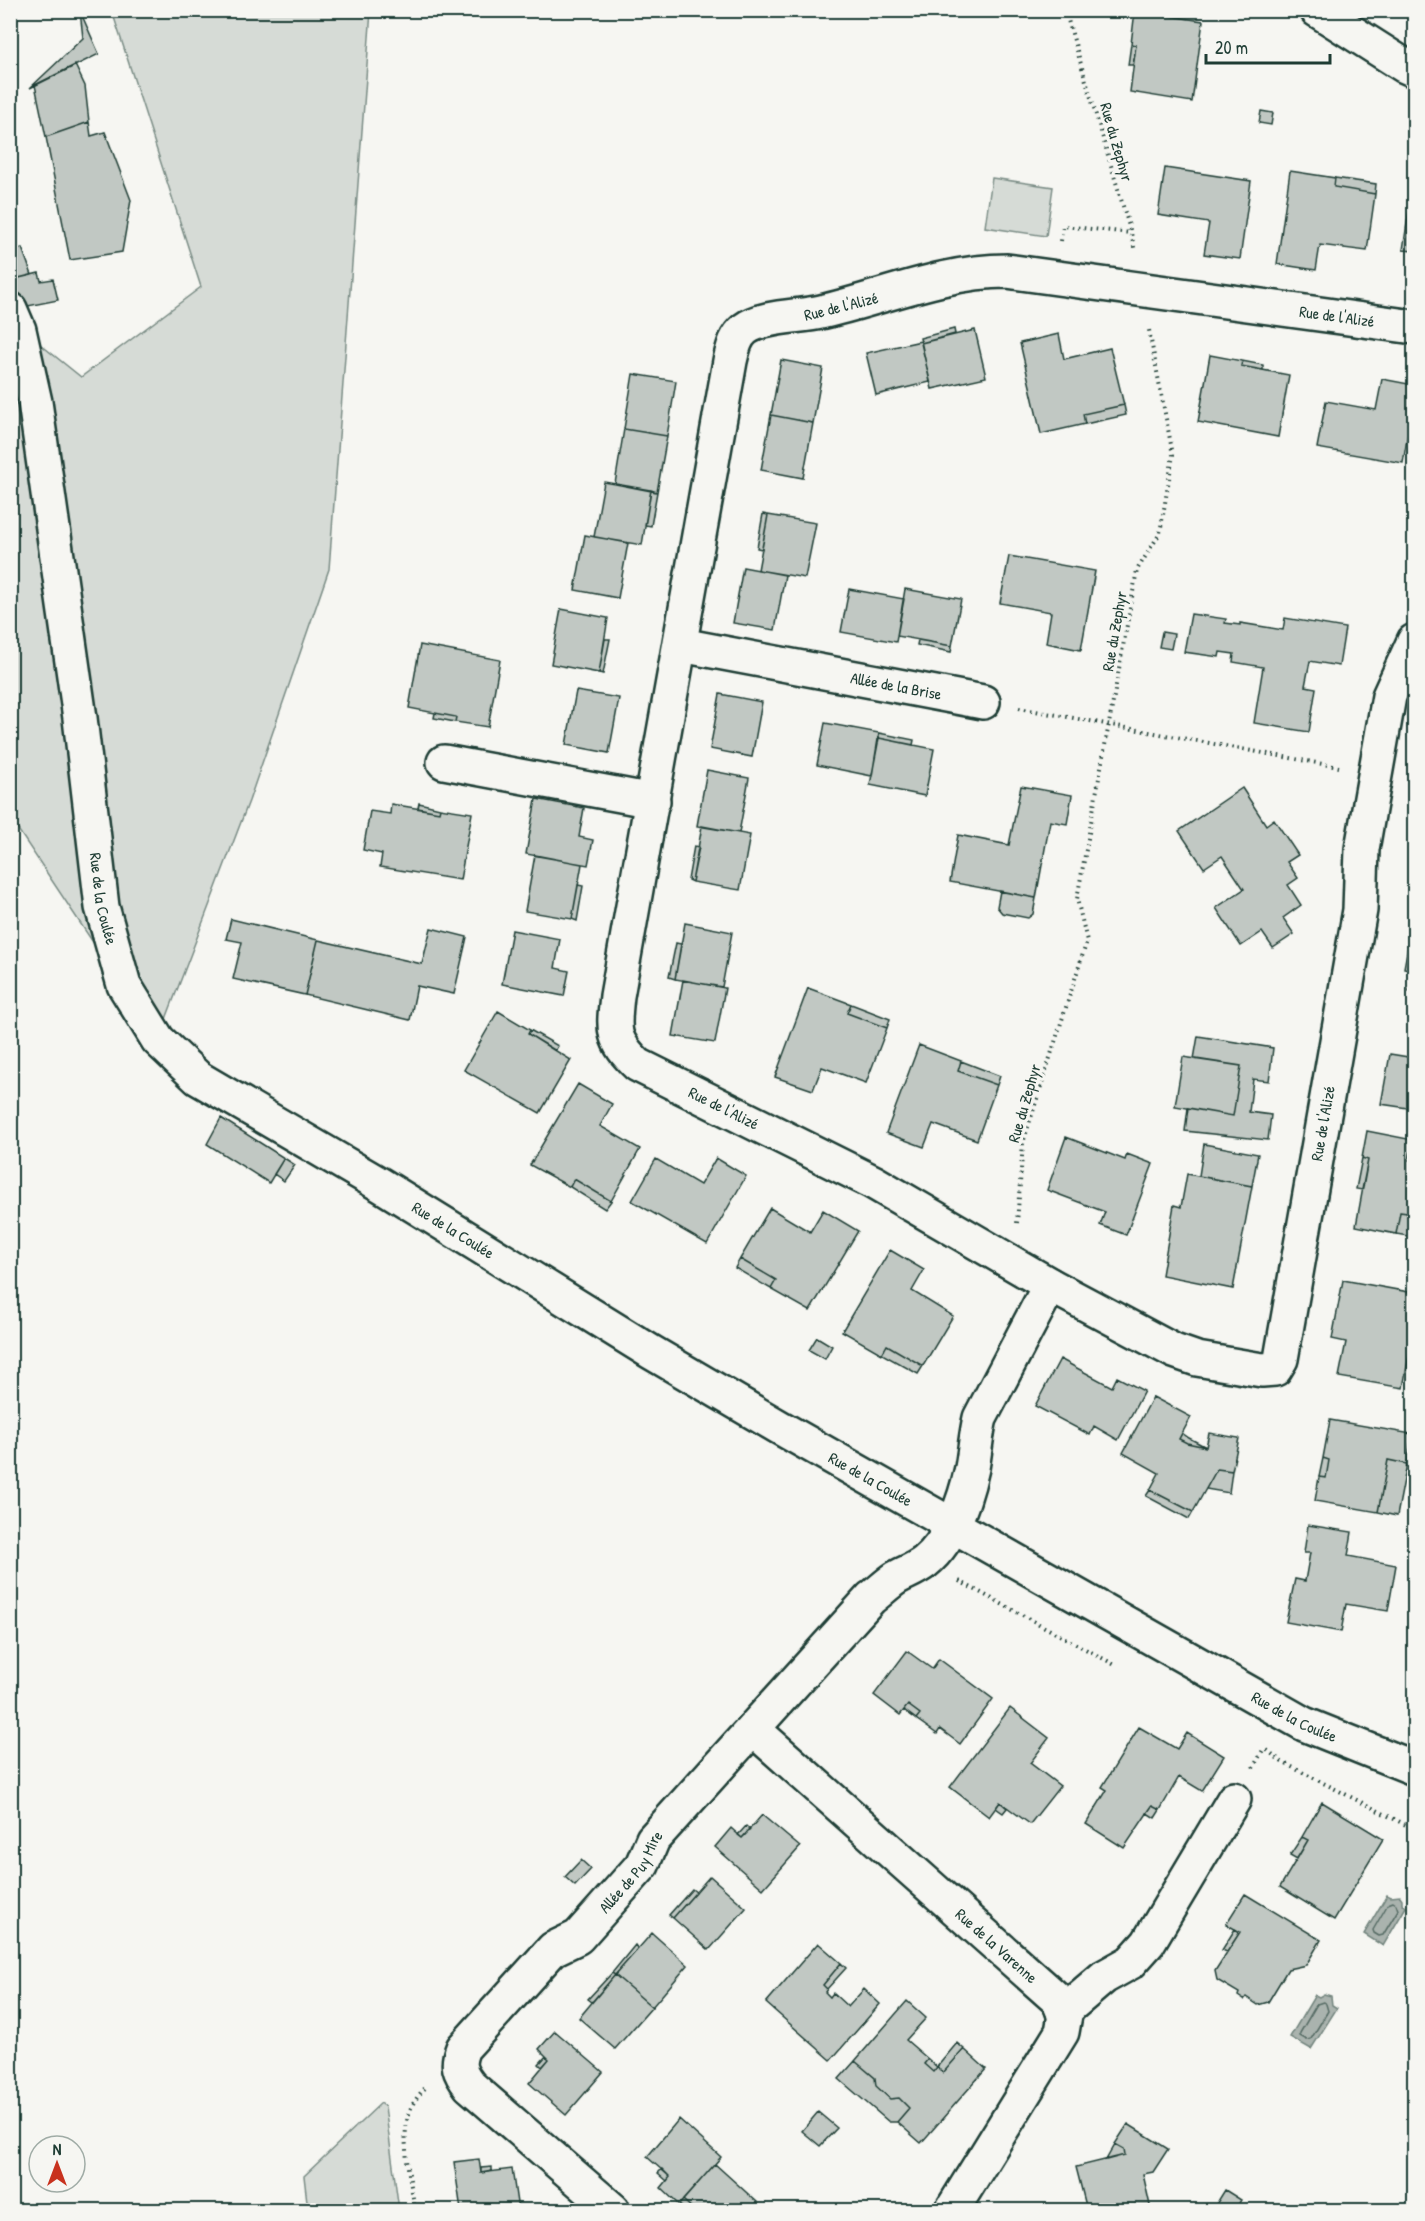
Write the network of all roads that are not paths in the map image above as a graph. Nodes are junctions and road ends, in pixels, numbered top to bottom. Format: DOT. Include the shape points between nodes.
graph roads {
  1 [pos="1317,10"];
  2 [pos="1414,70"];
  3 [pos="10,309"];
  4 [pos="1414,327"];
  5 [pos="1414,641"];
  6 [pos="681,645"];
  7 [pos="983,702"];
  8 [pos="444,762"];
  9 [pos="653,801"];
  10 [pos="1050,1285"];
  11 [pos="952,1525"];
  12 [pos="753,1729"];
  13 [pos="1414,1768"];
  14 [pos="1234,1799"];
  15 [pos="1063,2012"];
  16 [pos="613,2211"];
  17 [pos="952,2211"];
  1 -- 2 [label="street"];
  3 -- 11 [label="street, Rue de la Coulée" via="19,330 37,411 102,907 124,985 158,1040 198,1078 381,1185 651,1352"];
  4 -- 6 [label="street, Rue de l'Alizé" via="1008,271 949,277 821,312 769,319 746,329 734,343"];
  5 -- 10 [label="street, Rue de l'Alizé" via="1389,696 1362,849 1360,909 1279,1365 1262,1370 1184,1355"];
  6 -- 7 [label="street, Allée de la Brise"];
  6 -- 9 [label="street, Rue de l'Alizé"];
  8 -- 9 [label="street"];
  9 -- 10 [label="street, Rue de l'Alizé" via="617,996 615,1033 622,1050 638,1065 873,1182"];
  10 -- 11 [label="street" via="980,1418 970,1475"];
  11 -- 12 [label="street, Allée de Puy Mire" via="941,1546 924,1562 871,1598"];
  11 -- 13 [label="street, Rue de la Coulée" via="1304,1724"];
  12 -- 15 [label="street, Rue de la Varenne" via="1058,2000"];
  12 -- 16 [label="street, Allée de Puy Mire" via="653,1839 642,1865 578,1937 553,1949 463,2048 459,2058 460,2073 470,2086"];
  14 -- 15 [label="street" via="1148,1943 1131,1962 1104,1977"];
  15 -- 17 [label="street" via="1062,2032"];
}
